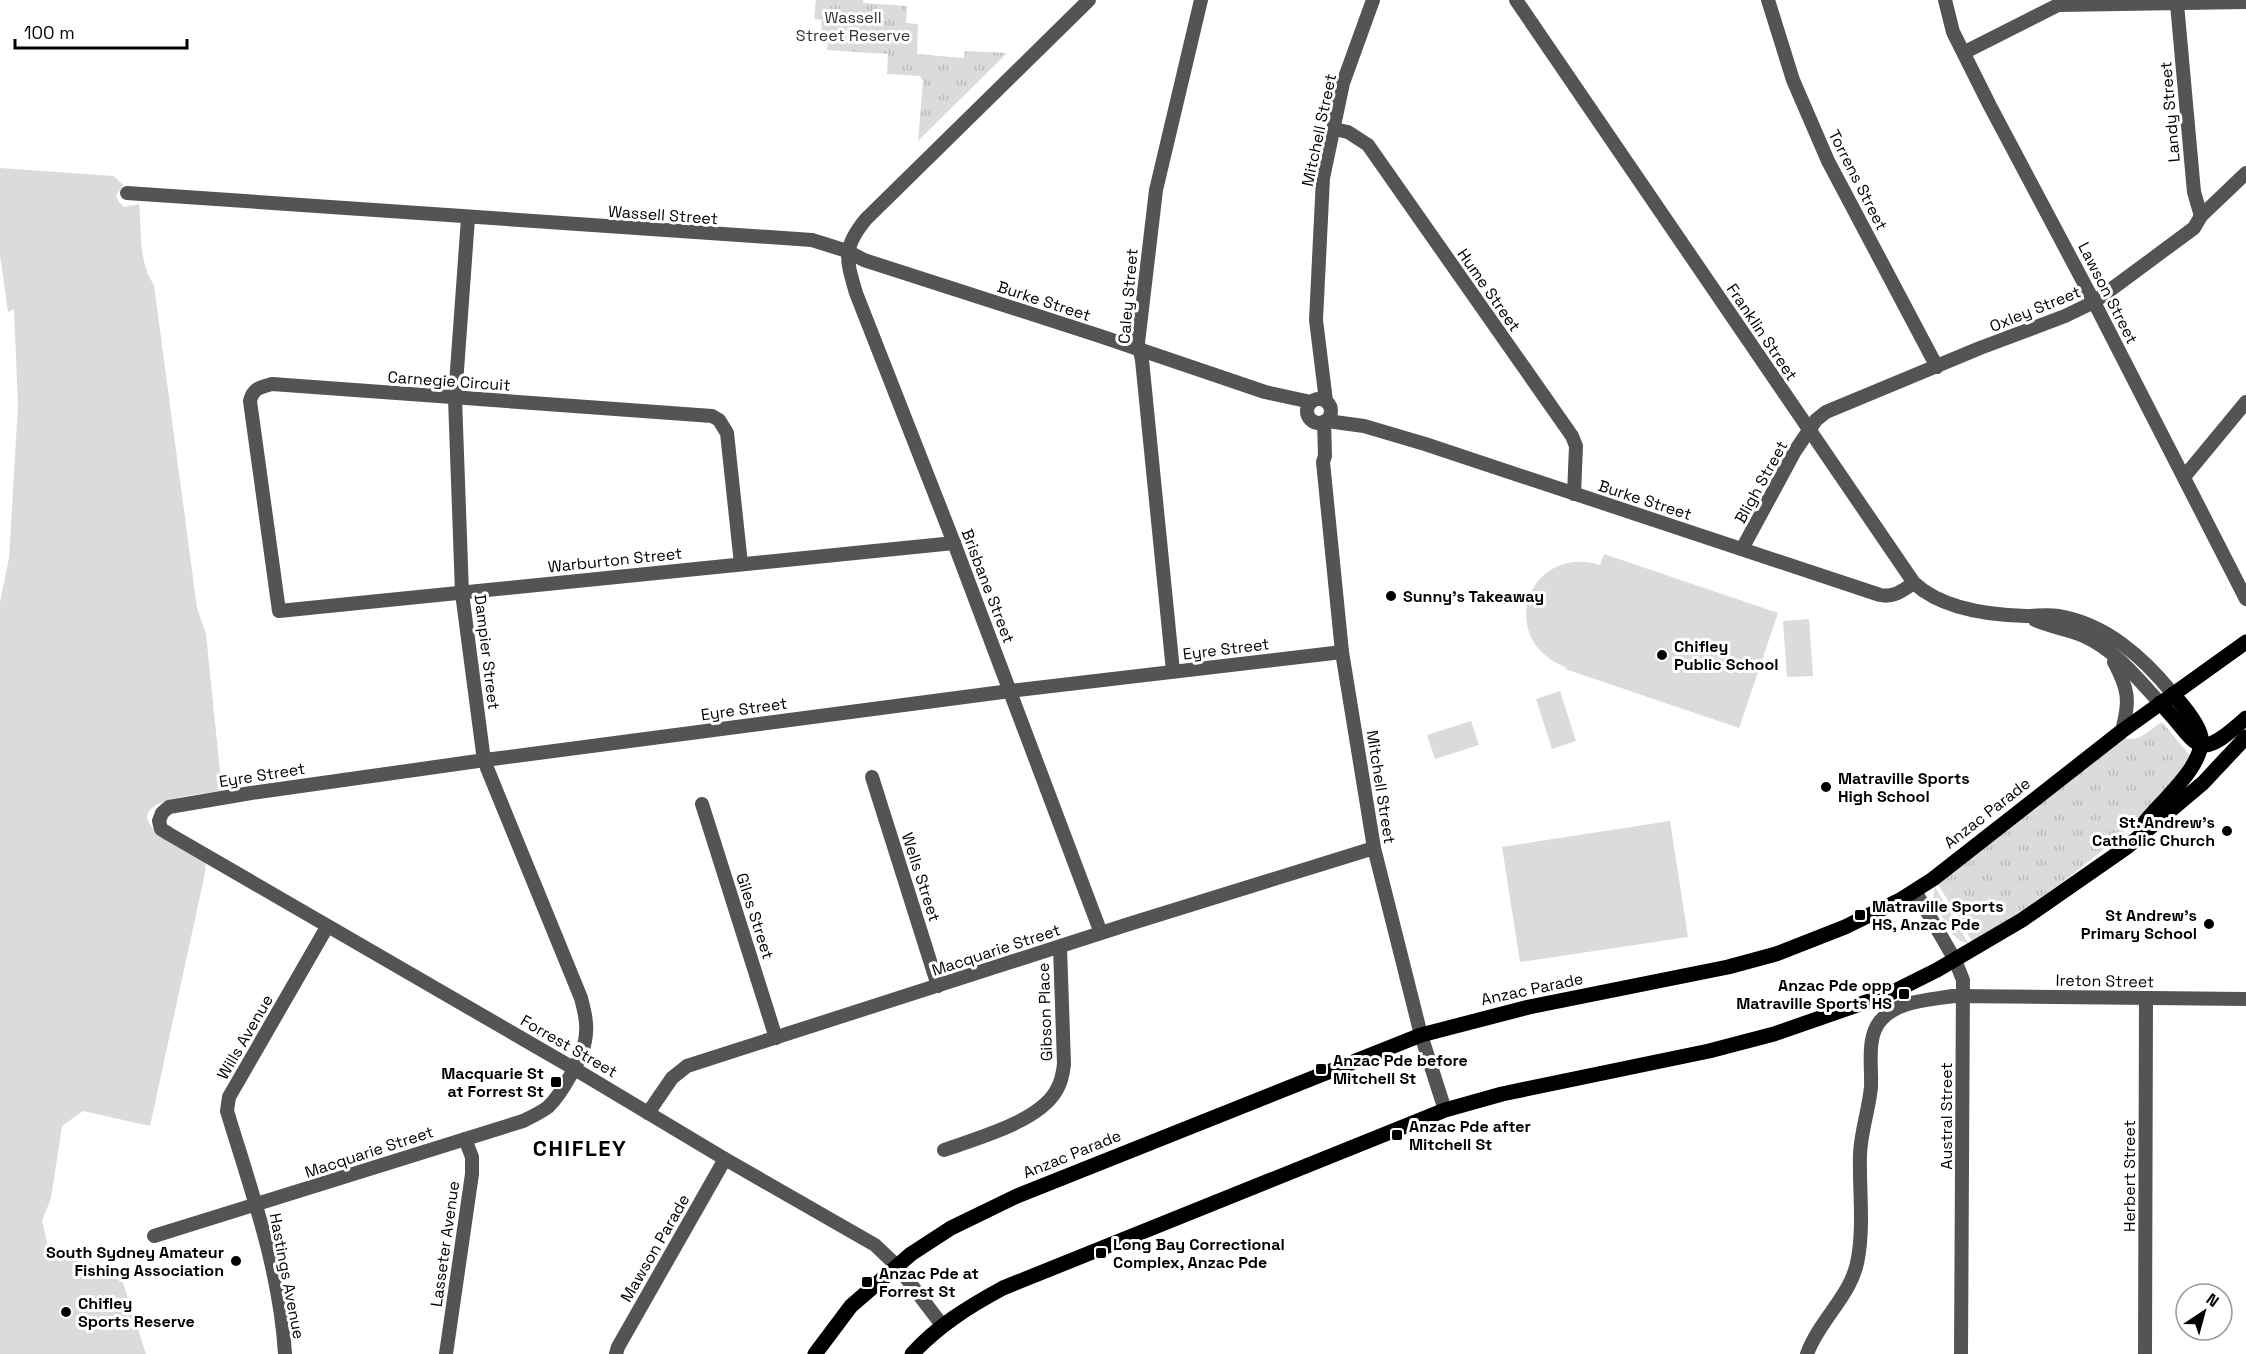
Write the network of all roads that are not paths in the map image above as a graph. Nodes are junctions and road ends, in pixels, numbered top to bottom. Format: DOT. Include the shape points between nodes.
graph roads {
  1 [pos="1089,0"];
  2 [pos="1201,0"];
  3 [pos="1373,0"];
  4 [pos="1516,0"];
  5 [pos="1768,0"];
  6 [pos="1945,0"];
  7 [pos="2246,2"];
  8 [pos="2177,4"];
  9 [pos="1965,52"];
  10 [pos="1334,129"];
  11 [pos="2246,173"];
  12 [pos="127,193"];
  13 [pos="2201,216"];
  14 [pos="468,218"];
  15 [pos="847,251"];
  16 [pos="2094,302"];
  17 [pos="1139,350"];
  18 [pos="1937,367"];
  19 [pos="455,398"];
  20 [pos="2246,402"];
  21 [pos="1319,411"];
  22 [pos="1809,431"];
  23 [pos="2184,477"];
  24 [pos="1574,494"];
  25 [pos="954,543"];
  26 [pos="1742,549"];
  27 [pos="741,564"];
  28 [pos="1914,583"];
  29 [pos="462,593"];
  30 [pos="2246,599"];
  31 [pos="279,611"];
  32 [pos="2027,616"];
  33 [pos="2246,642"];
  34 [pos="2107,650"];
  35 [pos="1342,652"];
  36 [pos="1173,672"];
  37 [pos="1010,691"];
  38 [pos="2173,693"];
  39 [pos="2160,703"];
  40 [pos="2246,718"];
  41 [pos="2122,731"];
  42 [pos="2246,737"];
  43 [pos="2200,745"];
  44 [pos="485,760"];
  45 [pos="872,777"];
  46 [pos="702,804"];
  47 [pos="159,821"];
  48 [pos="2127,847"];
  49 [pos="1374,848"];
  50 [pos="1915,891"];
  51 [pos="327,927"];
  52 [pos="1101,933"];
  53 [pos="1060,946"];
  54 [pos="1955,960"];
  55 [pos="938,986"];
  56 [pos="1964,996"];
  57 [pos="2146,998"];
  58 [pos="2246,999"];
  59 [pos="1421,1035"];
  60 [pos="776,1038"];
  61 [pos="573,1068"];
  62 [pos="1445,1110"];
  63 [pos="648,1113"];
  64 [pos="465,1139"];
  65 [pos="944,1150"];
  66 [pos="725,1159"];
  67 [pos="256,1205"];
  68 [pos="153,1236"];
  69 [pos="897,1266"];
  70 [pos="942,1325"];
  71 [pos="285,1354"];
  72 [pos="446,1354"];
  73 [pos="616,1354"];
  74 [pos="815,1354"];
  75 [pos="912,1354"];
  76 [pos="1807,1354"];
  77 [pos="1961,1354"];
  78 [pos="2145,1354"];
  1 -- 15 [label="street" via="866,219 853,235"];
  2 -- 17 [label="street, Caley Street" via="1154,196"];
  3 -- 10 [label="street, Mitchell Street" via="1343,84"];
  4 -- 22 [label="street, Franklin Street"];
  5 -- 18 [label="street, Torrens Street" via="1793,80 1828,161"];
  6 -- 9 [label="street, Lawson Street" via="1953,32"];
  7 -- 8 [label="street"];
  8 -- 9 [label="street" via="2058,5"];
  8 -- 13 [label="street, Landy Street" via="2194,192"];
  9 -- 16 [label="street, Lawson Street"];
  10 -- 21 [label="street, Mitchell Street" via="1323,178 1314,353"];
  10 -- 24 [label="street, Hume Street" via="1348,132 1368,145 1572,436 1576,446"];
  11 -- 13 [label="street, Oxley Street"];
  12 -- 14 [label="street, Wassell Street"];
  13 -- 16 [label="street, Oxley Street" via="2194,228"];
  14 -- 15 [label="street, Wassell Street" via="812,240"];
  14 -- 19 [label="street, Dampier Street"];
  15 -- 17 [label="street, Burke Street" via="864,260"];
  15 -- 25 [label="street, Brisbane Street" via="856,293"];
  16 -- 18 [label="street, Oxley Street"];
  16 -- 23 [label="street, Lawson Street"];
  17 -- 21 [label="street, Burke Street" via="1265,392 1301,409"];
  17 -- 36 [label="street, Caley Street"];
  18 -- 22 [label="street, Oxley Street" via="1826,412"];
  19 -- 27 [label="street, Carnegie Circuit" via="695,414 719,420 727,433"];
  19 -- 29 [label="street, Dampier Street"];
  19 -- 31 [label="street, Carnegie Circuit" via="273,384 252,393"];
  20 -- 23 [label="street"];
  21 -- 24 [label="street, Burke Street"];
  21 -- 35 [label="street, Mitchell Street" via="1318,455 1323,462"];
  22 -- 26 [label="street, Bligh Street"];
  22 -- 28 [label="street, Franklin Street"];
  23 -- 30 [label="street, Lawson Street"];
  24 -- 26 [label="street, Burke Street"];
  25 -- 27 [label="street, Warburton Street"];
  25 -- 37 [label="street, Brisbane Street"];
  26 -- 28 [label="street, Burke Street" via="1880,596 1896,595"];
  27 -- 29 [label="street, Warburton Street"];
  28 -- 32 [label="street, Franklin Street" via="1933,597 1961,607"];
  29 -- 31 [label="street, Warburton Street"];
  29 -- 44 [label="street, Dampier Street"];
  32 -- 34 [label="street, Franklin Street" via="2082,635"];
  32 -- 38 [label="street, Franklin Street" via="2059,616 2100,630 2140,658"];
  33 -- 38 [label="main road, Anzac Parade"];
  34 -- 39 [label="street, Franklin Street"];
  34 -- 41 [label="street" via="2127,689"];
  35 -- 36 [label="street, Eyre Street"];
  35 -- 49 [label="street, Mitchell Street"];
  36 -- 37 [label="street, Eyre Street"];
  37 -- 44 [label="street, Eyre Street"];
  37 -- 52 [label="street, Brisbane Street"];
  38 -- 39 [label="main road, Anzac Parade"];
  38 -- 43 [label="main road" via="2197,728"];
  39 -- 41 [label="main road, Anzac Parade"];
  39 -- 43 [label="main road" via="2192,741"];
  40 -- 43 [label="main road" via="2217,742"];
  41 -- 50 [label="main road, Anzac Parade"];
  42 -- 48 [label="main road" via="2203,783"];
  43 -- 48 [label="main road" via="2190,769"];
  44 -- 47 [label="street, Eyre Street" via="169,807"];
  44 -- 61 [label="street, Dampier Street" via="581,998 586,1035"];
  45 -- 55 [label="street, Wells Street"];
  46 -- 60 [label="street, Giles Street"];
  47 -- 51 [label="street, Forrest Street" via="161,829"];
  48 -- 54 [label="main road" via="2022,920"];
  49 -- 52 [label="street, Macquarie Street"];
  49 -- 59 [label="street, Mitchell Street"];
  50 -- 54 [label="street, Austral Street"];
  50 -- 59 [label="main road, Anzac Parade" via="1845,927 1776,954 1529,1007"];
  51 -- 61 [label="street, Forrest Street"];
  51 -- 67 [label="street, Wills Avenue" via="229,1097 227,1111"];
  52 -- 53 [label="street, Macquarie Street"];
  53 -- 55 [label="street, Macquarie Street"];
  53 -- 65 [label="street, Gibson Place" via="1064,1064 1055,1093 1042,1108 1024,1119"];
  54 -- 56 [label="street, Austral Street"];
  54 -- 62 [label="main road" via="1889,994 1774,1034"];
  55 -- 60 [label="street, Macquarie Street"];
  56 -- 57 [label="street, Ireton Street"];
  56 -- 76 [label="street, Ireton Street" via="1900,1007 1878,1024 1872,1043 1870,1093 1860,1152 1858,1260 1852,1278"];
  56 -- 77 [label="street, Austral Street"];
  57 -- 58 [label="street, Ireton Street"];
  57 -- 78 [label="street, Herbert Street"];
  59 -- 62 [label="street, Mitchell Street"];
  59 -- 69 [label="main road, Anzac Parade" via="1017,1196 951,1228"];
  60 -- 63 [label="street, Macquarie Street" via="687,1066 672,1078"];
  61 -- 63 [label="street, Forrest Street"];
  61 -- 64 [label="street, Macquarie Street" via="556,1096 539,1113"];
  62 -- 70 [label="main road" via="1003,1288"];
  63 -- 66 [label="street, Forrest Street"];
  64 -- 67 [label="street, Macquarie Street"];
  64 -- 72 [label="street, Lasseter Avenue" via="472,1174"];
  66 -- 69 [label="street, Forrest Street" via="875,1245"];
  66 -- 73 [label="street, Mawson Parade"];
  67 -- 68 [label="street, Macquarie Street"];
  67 -- 71 [label="street, Hastings Avenue"];
  69 -- 70 [label="street, Forrest Street"];
  69 -- 74 [label="main road, Anzac Parade" via="851,1306"];
  70 -- 75 [label="main road"];
}
